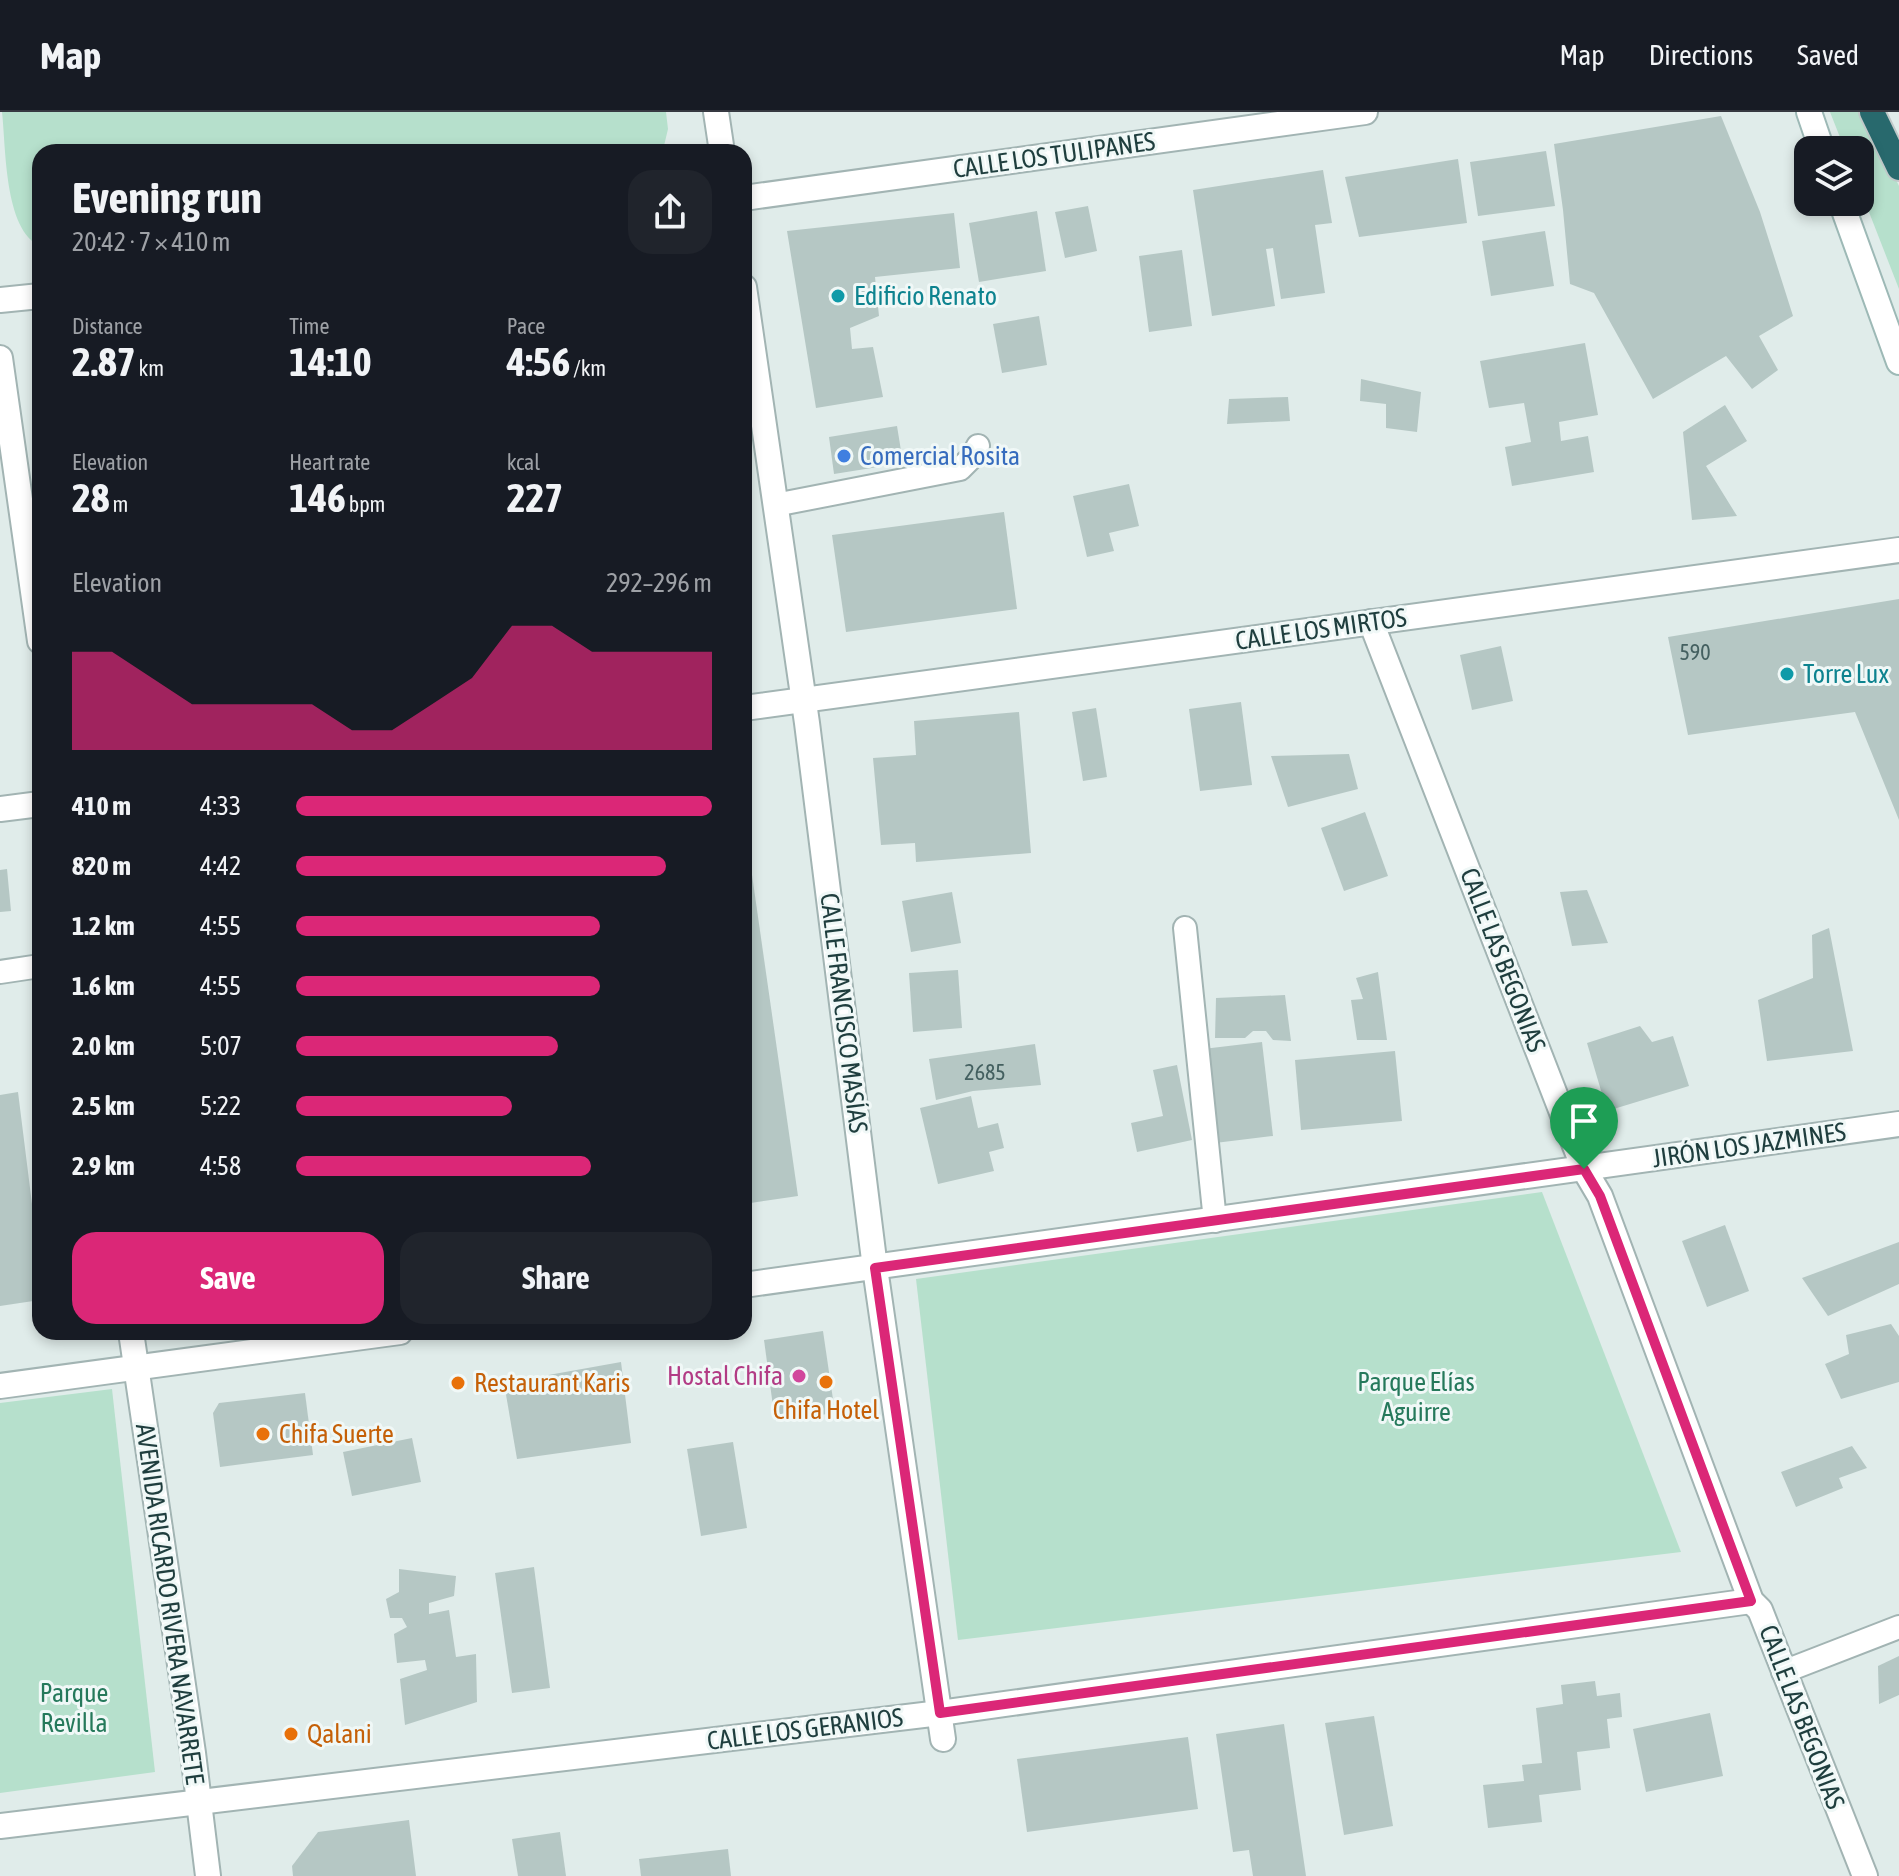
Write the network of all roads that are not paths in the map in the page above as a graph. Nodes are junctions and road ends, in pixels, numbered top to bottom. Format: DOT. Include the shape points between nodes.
graph roads {
  1 [pos="716,112"];
  2 [pos="1365,112"];
  3 [pos="1809,112"];
  4 [pos="1872,112"];
  5 [pos="1817,136"];
  6 [pos="721,144"];
  7 [pos="1899,168"];
  8 [pos="752,197"];
  9 [pos="1846,216"];
  10 [pos="32,297"];
  11 [pos="0,300"];
  12 [pos="752,343"];
  13 [pos="0,358"];
  14 [pos="1899,362"];
  15 [pos="978,446"];
  16 [pos="775,505"];
  17 [pos="1899,550"];
  18 [pos="32,584"];
  19 [pos="1371,622"];
  20 [pos="803,700"];
  21 [pos="752,707"];
  22 [pos="32,805"];
  23 [pos="0,809"];
  24 [pos="1185,928"];
  25 [pos="32,967"];
  26 [pos="0,972"];
  27 [pos="1899,1124"];
  28 [pos="1584,1169"];
  29 [pos="1215,1221"];
  30 [pos="875,1268"];
  31 [pos="752,1284"];
  32 [pos="132,1340"];
  33 [pos="341,1340"];
  34 [pos="135,1368"];
  35 [pos="0,1386"];
  36 [pos="1751,1601"];
  37 [pos="1899,1627"];
  38 [pos="1783,1672"];
  39 [pos="940,1713"];
  40 [pos="943,1739"];
  41 [pos="198,1801"];
  42 [pos="0,1826"];
  43 [pos="208,1876"];
  44 [pos="1865,1876"];
  1 -- 6 [label="street"];
  2 -- 8 [label="street, CALLE LOS TULIPANES"];
  3 -- 5 [label="street"];
  4 -- 7 [label="highway"];
  9 -- 14 [label="street"];
  10 -- 11 [label="street"];
  12 -- 16 [label="street, CALLE FRANCISCO MASÍAS"];
  13 -- 18 [label="street"];
  15 -- 16 [label="lane" via="960,469"];
  16 -- 20 [label="street, CALLE FRANCISCO MASÍAS"];
  17 -- 19 [label="street, CALLE LOS MIRTOS"];
  19 -- 20 [label="street, CALLE LOS MIRTOS"];
  19 -- 28 [label="street, CALLE LAS BEGONIAS"];
  20 -- 21 [label="street, CALLE LOS MIRTOS"];
  20 -- 30 [label="street, CALLE FRANCISCO MASÍAS"];
  22 -- 23 [label="street"];
  24 -- 29 [label="lane"];
  25 -- 26 [label="lane"];
  27 -- 28 [label="street, JIRÓN LOS JAZMINES"];
  28 -- 29 [label="street, JIRÓN LOS JAZMINES"];
  28 -- 36 [label="street, CALLE LAS BEGONIAS" via="1600,1196"];
  29 -- 30 [label="street, JIRÓN LOS JAZMINES"];
  30 -- 31 [label="street, JIRÓN LOS JAZMINES"];
  30 -- 39 [label="street, CALLE FRANCISCO MASÍAS"];
  32 -- 34 [label="street, AVENIDA RICARDO RIVERA NAVARRETE"];
  33 -- 34 [label="street"];
  34 -- 35 [label="street"];
  34 -- 41 [label="street, AVENIDA RICARDO RIVERA NAVARRETE"];
  36 -- 38 [label="street, CALLE LAS BEGONIAS" via="1760,1610"];
  36 -- 39 [label="street, CALLE LOS GERANIOS"];
  37 -- 38 [label="lane"];
  38 -- 44 [label="street, CALLE LAS BEGONIAS"];
  39 -- 40 [label="street, CALLE FRANCISCO MASÍAS"];
  39 -- 41 [label="street, CALLE LOS GERANIOS"];
  41 -- 42 [label="street, CALLE LOS GERANIOS"];
  41 -- 43 [label="street, AVENIDA RICARDO RIVERA NAVARRETE"];
}
